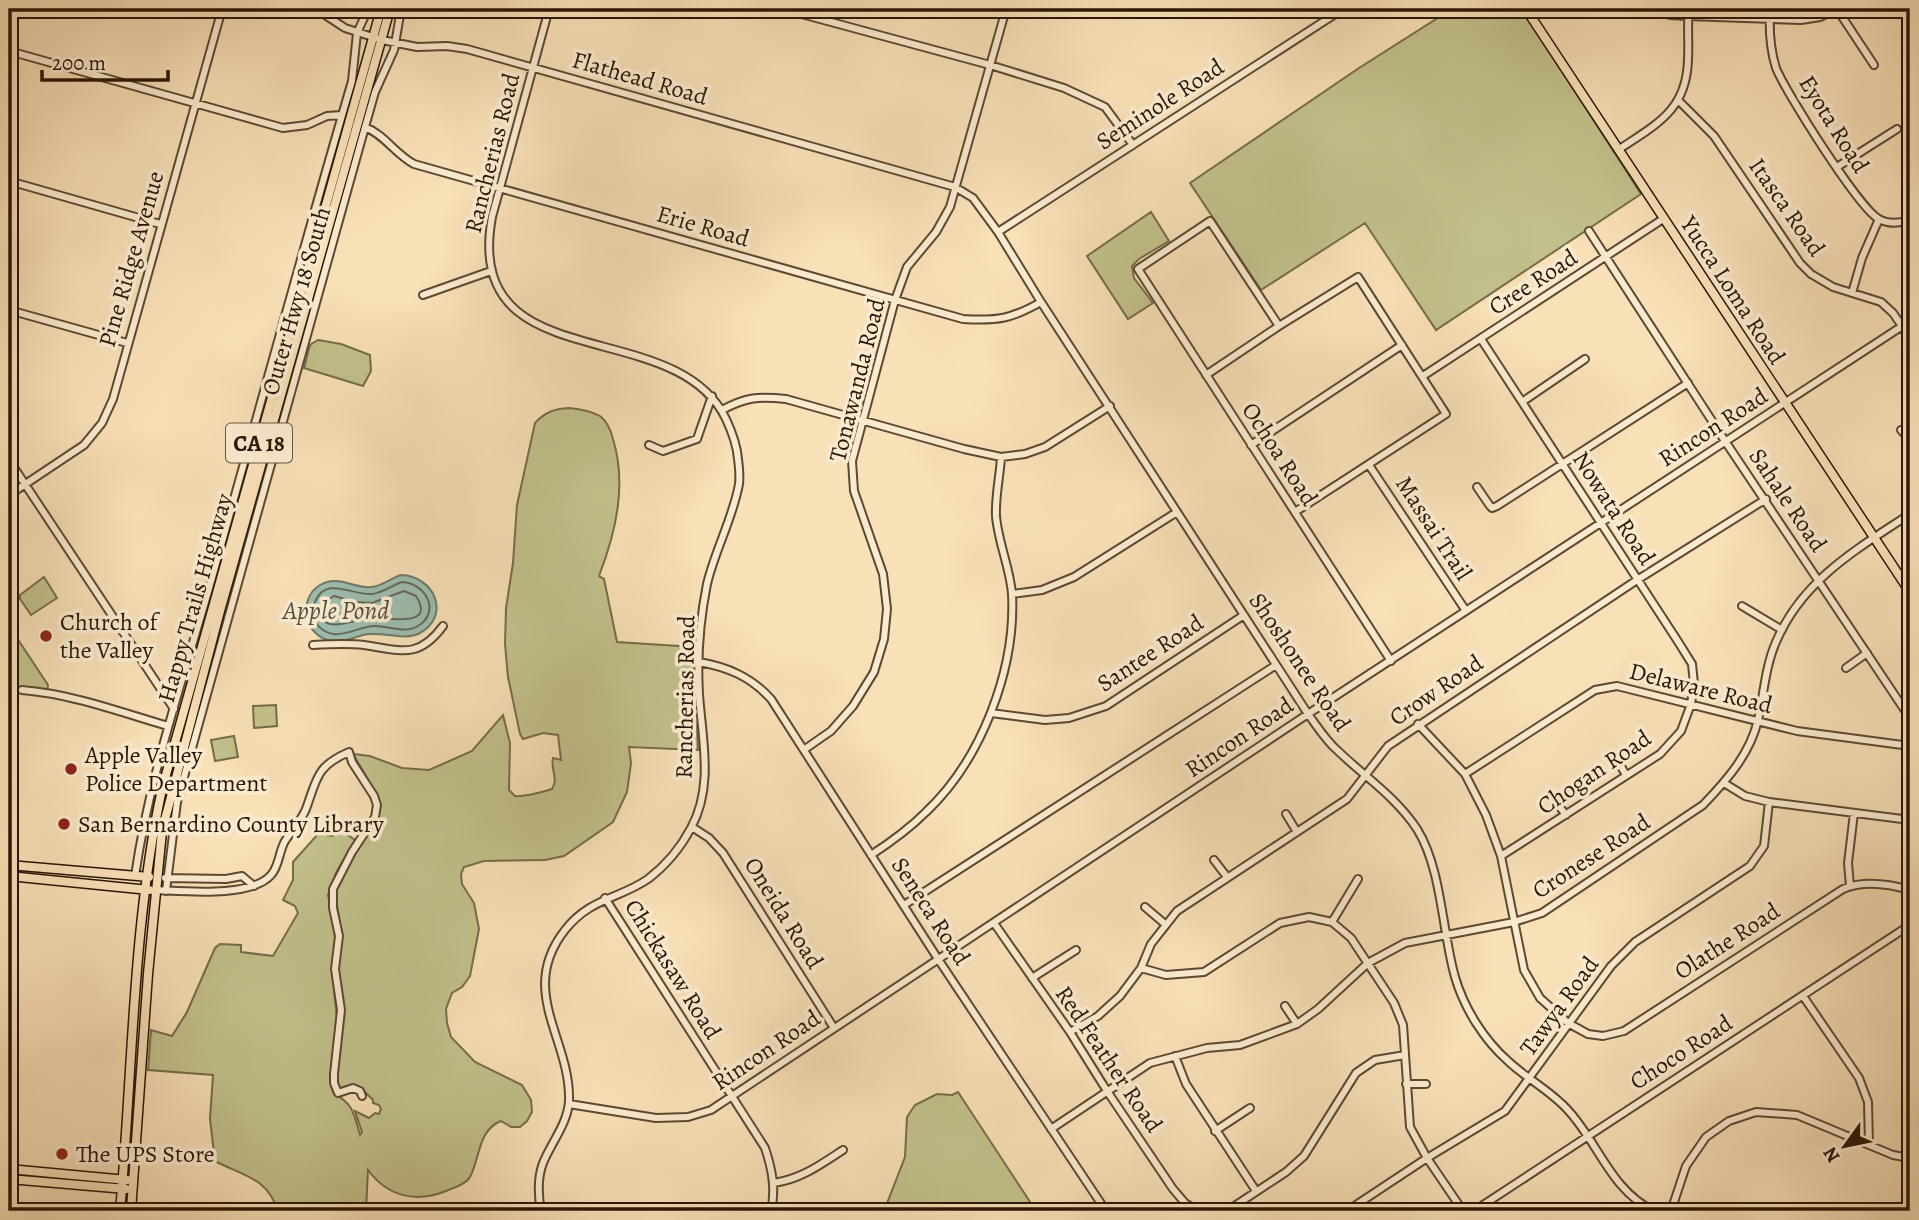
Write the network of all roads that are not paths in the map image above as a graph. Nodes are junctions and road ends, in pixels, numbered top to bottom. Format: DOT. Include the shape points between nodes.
graph roads {
  1 [pos="222,9"];
  2 [pos="316,9"];
  3 [pos="368,9"];
  4 [pos="380,9"];
  5 [pos="390,9"];
  6 [pos="401,9"];
  7 [pos="549,9"];
  8 [pos="783,9"];
  9 [pos="1006,9"];
  10 [pos="1343,9"];
  11 [pos="1526,9"];
  12 [pos="1648,9"];
  13 [pos="1770,9"];
  14 [pos="1837,9"];
  15 [pos="1688,12"];
  16 [pos="1770,19"];
  17 [pos="357,33"];
  18 [pos="372,37"];
  19 [pos="382,40"];
  20 [pos="395,43"];
  21 [pos="9,51"];
  22 [pos="990,65"];
  23 [pos="1874,65"];
  24 [pos="532,68"];
  25 [pos="1679,101"];
  26 [pos="194,103"];
  27 [pos="342,115"];
  28 [pos="365,127"];
  29 [pos="1897,128"];
  30 [pos="1133,145"];
  31 [pos="1618,150"];
  32 [pos="1837,167"];
  33 [pos="9,181"];
  34 [pos="956,187"];
  35 [pos="499,190"];
  36 [pos="1663,219"];
  37 [pos="1879,219"];
  38 [pos="1910,219"];
  39 [pos="160,224"];
  40 [pos="1589,231"];
  41 [pos="998,232"];
  42 [pos="1606,257"];
  43 [pos="491,271"];
  44 [pos="1852,293"];
  45 [pos="423,295"];
  46 [pos="895,300"];
  47 [pos="1041,302"];
  48 [pos="9,310"];
  49 [pos="1910,321"];
  50 [pos="1279,326"];
  51 [pos="1902,326"];
  52 [pos="1910,338"];
  53 [pos="1480,339"];
  54 [pos="127,344"];
  55 [pos="1402,345"];
  56 [pos="1585,359"];
  57 [pos="1206,375"];
  58 [pos="1423,376"];
  59 [pos="1688,383"];
  60 [pos="712,396"];
  61 [pos="1521,402"];
  62 [pos="1785,403"];
  63 [pos="1110,406"];
  64 [pos="722,410"];
  65 [pos="863,419"];
  66 [pos="1901,430"];
  67 [pos="1910,440"];
  68 [pos="1725,441"];
  69 [pos="649,445"];
  70 [pos="1251,445"];
  71 [pos="1001,457"];
  72 [pos="9,460"];
  73 [pos="1562,463"];
  74 [pos="1369,465"];
  75 [pos="25,485"];
  76 [pos="1477,487"];
  77 [pos="9,495"];
  78 [pos="1766,499"];
  79 [pos="1177,512"];
  80 [pos="1295,512"];
  81 [pos="1910,513"];
  82 [pos="1600,524"];
  83 [pos="1874,538"];
  84 [pos="1637,580"];
  85 [pos="1818,580"];
  86 [pos="1910,592"];
  87 [pos="1012,594"];
  88 [pos="1742,606"];
  89 [pos="1466,611"];
  90 [pos="1244,615"];
  91 [pos="443,626"];
  92 [pos="1782,630"];
  93 [pos="313,645"];
  94 [pos="1867,653"];
  95 [pos="1391,661"];
  96 [pos="699,662"];
  97 [pos="1276,665"];
  98 [pos="1846,668"];
  99 [pos="22,691"];
  100 [pos="1691,704"];
  101 [pos="174,709"];
  102 [pos="992,713"];
  103 [pos="1308,714"];
  104 [pos="1910,718"];
  105 [pos="1758,722"];
  106 [pos="1418,724"];
  107 [pos="168,726"];
  108 [pos="1910,746"];
  109 [pos="805,749"];
  110 [pos="1615,756"];
  111 [pos="1465,774"];
  112 [pos="1365,775"];
  113 [pos="1626,775"];
  114 [pos="1724,783"];
  115 [pos="1552,797"];
  116 [pos="1769,802"];
  117 [pos="1854,813"];
  118 [pos="1286,814"];
  119 [pos="1566,815"];
  120 [pos="1910,820"];
  121 [pos="692,827"];
  122 [pos="1297,832"];
  123 [pos="871,855"];
  124 [pos="1501,856"];
  125 [pos="1214,860"];
  126 [pos="9,866"];
  127 [pos="9,876"];
  128 [pos="135,876"];
  129 [pos="146,876"];
  130 [pos="1227,877"];
  131 [pos="162,878"];
  132 [pos="201,879"];
  133 [pos="1358,879"];
  134 [pos="254,886"];
  135 [pos="1850,886"];
  136 [pos="144,889"];
  137 [pos="155,890"];
  138 [pos="1910,890"];
  139 [pos="166,891"];
  140 [pos="202,892"];
  141 [pos="605,898"];
  142 [pos="904,905"];
  143 [pos="1145,907"];
  144 [pos="1332,922"];
  145 [pos="1514,922"];
  146 [pos="994,923"];
  147 [pos="1165,924"];
  148 [pos="1910,925"];
  149 [pos="1447,935"];
  150 [pos="1076,950"];
  151 [pos="938,959"];
  152 [pos="1368,963"];
  153 [pos="1141,968"];
  154 [pos="1032,978"];
  155 [pos="1803,996"];
  156 [pos="1285,1006"];
  157 [pos="1568,1023"];
  158 [pos="1297,1024"];
  159 [pos="834,1028"];
  160 [pos="1070,1032"];
  161 [pos="1405,1055"];
  162 [pos="1175,1056"];
  163 [pos="1530,1079"];
  164 [pos="1406,1084"];
  165 [pos="1426,1084"];
  166 [pos="1107,1091"];
  167 [pos="362,1096"];
  168 [pos="731,1097"];
  169 [pos="569,1104"];
  170 [pos="1250,1108"];
  171 [pos="1051,1129"];
  172 [pos="1215,1131"];
  173 [pos="1587,1136"];
  174 [pos="1869,1145"];
  175 [pos="843,1150"];
  176 [pos="1427,1158"];
  177 [pos="1910,1158"];
  178 [pos="9,1169"];
  179 [pos="9,1179"];
  180 [pos="123,1184"];
  181 [pos="774,1184"];
  182 [pos="133,1186"];
  183 [pos="1256,1191"];
  184 [pos="120,1211"];
  185 [pos="131,1211"];
  186 [pos="541,1211"];
  187 [pos="771,1211"];
  188 [pos="1106,1211"];
  189 [pos="1198,1211"];
  190 [pos="1227,1211"];
  191 [pos="1347,1211"];
  192 [pos="1463,1211"];
  193 [pos="1474,1211"];
  194 [pos="1654,1211"];
  195 [pos="1671,1211"];
  1 -- 26 [label="street, Pine Ridge Avenue"];
  2 -- 17 [label="street, Flathead Road"];
  3 -- 17 [label="street"];
  4 -- 18 [label="main road, Happy Trails Highway / CA 18"];
  5 -- 19 [label="main road, Happy Trails Highway / CA 18"];
  6 -- 20 [label="street, Outer Hwy 18 South"];
  7 -- 24 [label="street, Rancherias Road"];
  8 -- 22 [label="street"];
  9 -- 22 [label="street, Tonawanda Road"];
  10 -- 30 [label="street, Seminole Road"];
  11 -- 31 [label="main road, Yucca Loma Road"];
  12 -- 15 [label="street" via="1670,15"];
  13 -- 16 [label="street, Eyota Road"];
  14 -- 16 [label="street" via="1801,20"];
  14 -- 23 [label="street"];
  15 -- 16 [label="street"];
  15 -- 25 [label="street" via="1687,76"];
  16 -- 32 [label="street, Eyota Road" via="1776,67"];
  17 -- 18 [label="street, Flathead Road"];
  17 -- 27 [label="street" via="352,81"];
  18 -- 19 [label="street, Flathead Road"];
  18 -- 129 [label="main road, Happy Trails Highway / CA 18" via="162,789"];
  19 -- 20 [label="street, Flathead Road"];
  19 -- 131 [label="main road, Happy Trails Highway / CA 18" via="170,795 162,831"];
  20 -- 24 [label="street, Flathead Road" via="467,49"];
  20 -- 28 [label="street, Outer Hwy 18 South"];
  21 -- 26 [label="street"];
  22 -- 30 [label="street" via="1064,88 1105,107"];
  22 -- 34 [label="street, Tonawanda Road"];
  24 -- 34 [label="street, Flathead Road"];
  24 -- 35 [label="street, Rancherias Road"];
  25 -- 31 [label="street" via="1655,125"];
  25 -- 44 [label="street, Itasca Road" via="1714,135 1800,263 1823,282"];
  26 -- 27 [label="street" via="283,128"];
  26 -- 39 [label="street, Pine Ridge Avenue"];
  27 -- 101 [label="street"];
  28 -- 35 [label="street, Erie Road" via="414,164"];
  28 -- 131 [label="street, Outer Hwy 18 South" via="177,802"];
  29 -- 32 [label="street"];
  30 -- 41 [label="street, Seminole Road"];
  31 -- 36 [label="main road, Yucca Loma Road"];
  32 -- 37 [label="street, Eyota Road"];
  33 -- 39 [label="street"];
  34 -- 41 [label="street, Shoshonee Road" via="973,198"];
  34 -- 46 [label="street, Tonawanda Road" via="936,232 907,267"];
  35 -- 43 [label="street, Rancherias Road" via="488,242"];
  35 -- 46 [label="street, Erie Road"];
  36 -- 42 [label="street, Cree Road"];
  36 -- 62 [label="main road, Yucca Loma Road"];
  37 -- 38 [label="street" via="1896,223"];
  37 -- 44 [label="street"];
  39 -- 54 [label="street, Pine Ridge Avenue"];
  40 -- 42 [label="street, Sahale Road"];
  41 -- 47 [label="street, Shoshonee Road"];
  42 -- 53 [label="street, Cree Road"];
  42 -- 59 [label="street, Sahale Road"];
  43 -- 45 [label="street"];
  43 -- 60 [label="street, Rancherias Road" via="505,299 533,324 651,360 688,377"];
  44 -- 51 [label="street, Itasca Road" via="1881,302"];
  46 -- 47 [label="street, Erie Road" via="964,319 993,321 1020,315"];
  46 -- 65 [label="street, Tonawanda Road"];
  47 -- 63 [label="street, Shoshonee Road"];
  48 -- 54 [label="street"];
  49 -- 51 [label="street, Rincon Road"];
  50 -- 55 [label="street" via="1358,277"];
  50 -- 57 [label="street"];
  50 -- 57 [label="street, Ochoa Road" via="1210,221 1138,269"];
  51 -- 52 [label="street, Itasca Road"];
  51 -- 62 [label="street, Rincon Road"];
  53 -- 58 [label="street, Cree Road"];
  53 -- 61 [label="street, Nowata Road"];
  54 -- 75 [label="street, Pine Ridge Avenue" via="102,423 84,445"];
  55 -- 58 [label="street"];
  55 -- 70 [label="street"];
  56 -- 61 [label="street"];
  57 -- 70 [label="street, Ochoa Road"];
  58 -- 74 [label="street" via="1446,414"];
  59 -- 68 [label="street, Sahale Road"];
  59 -- 73 [label="street"];
  60 -- 64 [label="street, Rancherias Road"];
  60 -- 69 [label="street" via="697,439 663,450"];
  61 -- 73 [label="street, Nowata Road"];
  62 -- 68 [label="street, Rincon Road"];
  62 -- 83 [label="main road, Yucca Loma Road"];
  63 -- 71 [label="street" via="1045,447"];
  63 -- 79 [label="street, Shoshonee Road"];
  64 -- 65 [label="street" via="760,396"];
  64 -- 96 [label="street, Rancherias Road" via="737,448 739,483 707,584"];
  65 -- 71 [label="street"];
  65 -- 109 [label="street, Tonawanda Road" via="852,461 854,491 883,574 884,639 874,672 853,706 831,731"];
  66 -- 67 [label="street"];
  68 -- 78 [label="street, Sahale Road"];
  68 -- 82 [label="street, Rincon Road"];
  70 -- 80 [label="street, Ochoa Road"];
  71 -- 87 [label="street" via="996,515"];
  72 -- 75 [label="street"];
  73 -- 76 [label="street" via="1492,508"];
  73 -- 82 [label="street, Nowata Road"];
  74 -- 80 [label="street"];
  74 -- 89 [label="street, Massai Trail"];
  75 -- 77 [label="street, Pine Ridge Avenue"];
  75 -- 101 [label="street"];
  78 -- 84 [label="street, Crow Road"];
  78 -- 85 [label="street, Sahale Road"];
  79 -- 87 [label="street" via="1074,577 1042,590"];
  79 -- 90 [label="street, Shoshonee Road"];
  80 -- 95 [label="street, Ochoa Road"];
  81 -- 83 [label="street, Cronese Road"];
  82 -- 84 [label="street, Nowata Road"];
  82 -- 89 [label="street, Rincon Road"];
  83 -- 85 [label="street, Cronese Road"];
  83 -- 86 [label="main road, Yucca Loma Road"];
  84 -- 100 [label="street, Nowata Road" via="1692,664"];
  84 -- 106 [label="street, Crow Road"];
  85 -- 92 [label="street, Cronese Road"];
  85 -- 94 [label="street, Sahale Road"];
  87 -- 102 [label="street" via="1004,671"];
  88 -- 92 [label="street"];
  89 -- 95 [label="street, Rincon Road"];
  90 -- 97 [label="street, Shoshonee Road"];
  90 -- 102 [label="street, Santee Road" via="1106,706 1045,720"];
  91 -- 93 [label="street" via="424,645 402,652 351,644"];
  92 -- 105 [label="street, Cronese Road" via="1766,674"];
  94 -- 98 [label="street"];
  94 -- 104 [label="street, Sahale Road"];
  95 -- 103 [label="street, Rincon Road"];
  96 -- 109 [label="street, Seneca Road" via="737,673 758,685"];
  96 -- 121 [label="street, Rancherias Road" via="705,778"];
  97 -- 103 [label="street, Shoshonee Road"];
  97 -- 142 [label="street"];
  99 -- 107 [label="street" via="89,702"];
  100 -- 105 [label="street, Delaware Road"];
  100 -- 111 [label="street, Delaware Road" via="1618,686 1595,690"];
  100 -- 113 [label="street, Chogan Road" via="1681,731 1660,754"];
  101 -- 107 [label="street"];
  102 -- 123 [label="street" via="960,771 928,811"];
  103 -- 112 [label="street, Shoshonee Road" via="1335,749"];
  103 -- 146 [label="street, Rincon Road"];
  105 -- 108 [label="street, Delaware Road"];
  105 -- 114 [label="street, Cronese Road" via="1748,750"];
  106 -- 111 [label="street, Olathe Road"];
  106 -- 112 [label="street, Crow Road" via="1388,746"];
  107 -- 128 [label="street"];
  109 -- 123 [label="street, Seneca Road"];
  110 -- 113 [label="street"];
  111 -- 124 [label="street, Olathe Road"];
  112 -- 122 [label="street, Crow Road" via="1347,799"];
  112 -- 149 [label="street, Shoshonee Road" via="1393,799 1418,830 1433,868"];
  113 -- 119 [label="street, Chogan Road"];
  114 -- 116 [label="street" via="1745,796"];
  114 -- 145 [label="street, Cronese Road" via="1703,805 1542,913"];
  115 -- 119 [label="street"];
  116 -- 117 [label="street"];
  116 -- 157 [label="street, Tawya Road" via="1764,846 1750,866 1635,942"];
  117 -- 120 [label="street"];
  117 -- 135 [label="street"];
  118 -- 122 [label="street"];
  119 -- 124 [label="street, Chogan Road"];
  121 -- 141 [label="street, Rancherias Road" via="680,847 646,880"];
  121 -- 159 [label="street, Oneida Road" via="723,853"];
  122 -- 130 [label="street, Crow Road"];
  123 -- 142 [label="street, Seneca Road"];
  124 -- 145 [label="street, Olathe Road"];
  125 -- 130 [label="street"];
  126 -- 128 [label="main road"];
  127 -- 136 [label="main road"];
  128 -- 129 [label="main road"];
  129 -- 131 [label="main road"];
  129 -- 136 [label="main road, Happy Trails Highway / CA 18"];
  130 -- 147 [label="street, Crow Road"];
  131 -- 132 [label="street"];
  131 -- 137 [label="main road, Happy Trails Highway / CA 18"];
  131 -- 139 [label="street, Outer Hwy 18 South"];
  132 -- 134 [label="street" via="242,876"];
  132 -- 140 [label="street"];
  133 -- 144 [label="street"];
  134 -- 140 [label="street"];
  134 -- 167 [label="street" via="272,874 284,842 305,811 313,783 326,765 349,752 377,805 375,817 333,889 341,1010 334,1083 338,1093 353,1088"];
  135 -- 138 [label="street, Olathe Road" via="1875,884"];
  135 -- 157 [label="street, Olathe Road" via="1625,1031 1596,1036"];
  136 -- 137 [label="main road"];
  136 -- 180 [label="main road, Happy Trails Highway / CA 18"];
  137 -- 139 [label="street"];
  137 -- 182 [label="main road, Happy Trails Highway / CA 18"];
  139 -- 140 [label="street"];
  141 -- 168 [label="street, Chickasaw Road"];
  141 -- 169 [label="street, Rancherias Road" via="584,910 565,930 553,948 547,971 545,998 567,1071"];
  142 -- 151 [label="street, Seneca Road"];
  143 -- 147 [label="street"];
  144 -- 152 [label="street" via="1351,938"];
  144 -- 153 [label="street" via="1309,917 1280,923 1204,972 1166,975"];
  145 -- 149 [label="street, Cronese Road"];
  145 -- 157 [label="street, Olathe Road" via="1524,971 1540,998"];
  146 -- 151 [label="street, Rincon Road"];
  146 -- 154 [label="street, Red Feather Road"];
  147 -- 153 [label="street, Crow Road"];
  148 -- 155 [label="street, Choco Road"];
  149 -- 152 [label="street, Cronese Road" via="1405,943"];
  149 -- 163 [label="street, Shoshonee Road" via="1455,978 1473,1019 1488,1041"];
  150 -- 154 [label="street"];
  151 -- 159 [label="street, Rincon Road"];
  151 -- 171 [label="street, Seneca Road"];
  152 -- 158 [label="street, Cronese Road"];
  152 -- 161 [label="street" via="1403,1025"];
  153 -- 160 [label="street, Crow Road" via="1098,1016"];
  154 -- 160 [label="street, Red Feather Road"];
  155 -- 173 [label="street, Choco Road"];
  155 -- 174 [label="street" via="1859,1078 1868,1102"];
  156 -- 158 [label="street"];
  157 -- 163 [label="street, Tawya Road"];
  158 -- 162 [label="street, Cronese Road" via="1240,1045"];
  159 -- 168 [label="street, Rincon Road"];
  160 -- 166 [label="street, Red Feather Road"];
  161 -- 164 [label="street"];
  161 -- 183 [label="street" via="1375,1060 1356,1073 1304,1156"];
  162 -- 166 [label="street, Cronese Road" via="1150,1063"];
  162 -- 172 [label="street"];
  163 -- 173 [label="street, Shoshonee Road" via="1567,1109"];
  163 -- 176 [label="street, Tawya Road" via="1505,1111"];
  164 -- 165 [label="street"];
  164 -- 176 [label="street" via="1410,1127"];
  166 -- 171 [label="street, Cronese Road"];
  166 -- 189 [label="street, Red Feather Road" via="1173,1189"];
  168 -- 169 [label="street, Rincon Road" via="688,1117 656,1118"];
  168 -- 181 [label="street, Chickasaw Road" via="765,1148"];
  169 -- 186 [label="street, Rancherias Road" via="543,1163 538,1189"];
  170 -- 172 [label="street"];
  171 -- 188 [label="street, Seneca Road"];
  172 -- 183 [label="street"];
  173 -- 193 [label="street, Choco Road"];
  173 -- 194 [label="street, Shoshonee Road" via="1623,1189"];
  174 -- 177 [label="street"];
  174 -- 195 [label="street" via="1797,1115 1756,1112 1729,1121 1706,1137 1686,1166"];
  175 -- 181 [label="street" via="791,1181"];
  176 -- 191 [label="street, Tawya Road"];
  176 -- 192 [label="street"];
  178 -- 180 [label="main road"];
  179 -- 180 [label="main road"];
  180 -- 182 [label="main road"];
  180 -- 184 [label="main road, Happy Trails Highway / CA 18"];
  181 -- 187 [label="street, Chickasaw Road"];
  182 -- 185 [label="main road, Happy Trails Highway / CA 18"];
  183 -- 190 [label="street"];
}
